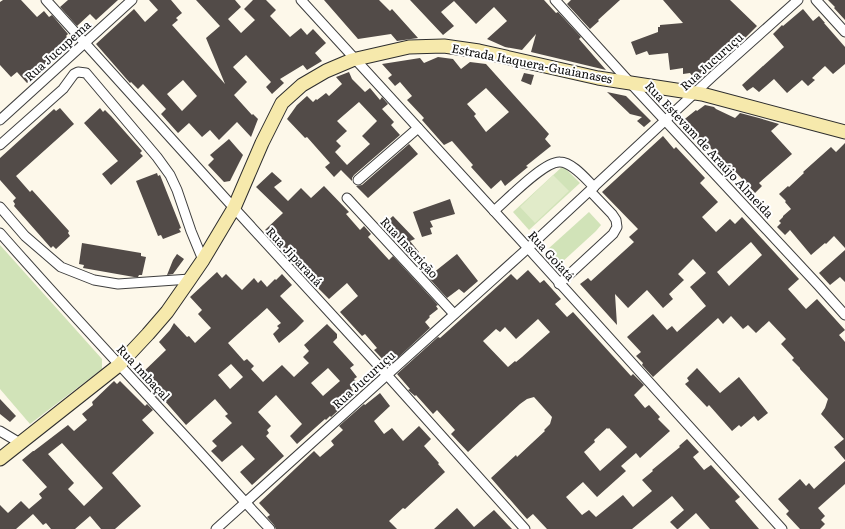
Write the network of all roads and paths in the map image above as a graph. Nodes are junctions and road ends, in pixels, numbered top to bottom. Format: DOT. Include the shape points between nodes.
graph roads {
  1 [pos="46,0"];
  2 [pos="132,0"];
  3 [pos="301,0"];
  4 [pos="555,0"];
  5 [pos="798,0"];
  6 [pos="816,0"];
  7 [pos="845,32"];
  8 [pos="85,43"];
  9 [pos="356,60"];
  10 [pos="630,82"];
  11 [pos="695,93"];
  12 [pos="0,120"];
  13 [pos="666,120"];
  14 [pos="418,128"];
  15 [pos="845,132"];
  16 [pos="0,145"];
  17 [pos="358,180"];
  18 [pos="592,189"];
  19 [pos="347,198"];
  20 [pos="0,207"];
  21 [pos="234,208"];
  22 [pos="494,211"];
  23 [pos="0,233"];
  24 [pos="528,248"];
  25 [pos="203,260"];
  26 [pos="190,279"];
  27 [pos="559,284"];
  28 [pos="454,314"];
  29 [pos="845,315"];
  30 [pos="119,365"];
  31 [pos="387,375"];
  32 [pos="0,431"];
  33 [pos="20,443"];
  34 [pos="0,459"];
  35 [pos="245,503"];
  36 [pos="216,529"];
  37 [pos="270,529"];
  38 [pos="525,529"];
  39 [pos="782,529"];
  1 -- 8 [label="street, Rua Jiparaná"];
  2 -- 8 [label="street, Rua Jucupema"];
  3 -- 9 [label="street, Rua Goiatá"];
  4 -- 10 [label="street, Rua Estevam de Araújo Almeida"];
  5 -- 11 [label="street, Rua Jucuruçu"];
  6 -- 7 [label="street"];
  8 -- 12 [label="street, Rua Jucupema"];
  8 -- 21 [label="street, Rua Jiparaná"];
  9 -- 10 [label="main road, Estrada Itaquera-Guaianases" via="409,48 444,46 479,51 598,78"];
  9 -- 14 [label="street, Rua Goiatá"];
  9 -- 21 [label="main road, Estrada Itaquera-Guaianases" via="326,71 302,85 282,103"];
  10 -- 11 [label="main road, Estrada Itaquera-Guaianases"];
  10 -- 13 [label="street, Rua Estevam de Araújo Almeida"];
  11 -- 13 [label="street, Rua Jucuruçu"];
  11 -- 15 [label="main road, Estrada Itaquera-Guaianases"];
  13 -- 18 [label="street, Rua Jucuruçu"];
  13 -- 29 [label="street, Rua Estevam de Araújo Almeida"];
  14 -- 17 [label="street"];
  14 -- 22 [label="street, Rua Goiatá"];
  16 -- 25 [label="street" via="62,89 74,74 86,73 170,175"];
  18 -- 22 [label="street" via="583,175 570,165 560,162 551,164 538,171"];
  18 -- 24 [label="street, Rua Jucuruçu"];
  18 -- 27 [label="street" via="616,220 617,227 613,234"];
  19 -- 28 [label="street, Rua Inscrição"];
  20 -- 26 [label="street" via="25,236 61,267 94,280 118,284"];
  21 -- 25 [label="main road, Estrada Itaquera-Guaianases"];
  21 -- 31 [label="street, Rua Jiparaná"];
  22 -- 24 [label="street, Rua Goiatá"];
  23 -- 30 [label="street, Rua Imbaçal"];
  24 -- 27 [label="street, Rua Goiatá"];
  24 -- 28 [label="street, Rua Jucuruçu"];
  25 -- 26 [label="main road, Estrada Itaquera-Guaianases"];
  26 -- 30 [label="main road, Estrada Itaquera-Guaianases" via="167,312"];
  27 -- 39 [label="street, Rua Goiatá"];
  28 -- 31 [label="street, Rua Jucuruçu"];
  30 -- 33 [label="main road, Estrada Itaquera-Guaianases"];
  30 -- 35 [label="street, Rua Imbaçal"];
  31 -- 35 [label="street, Rua Jucuruçu"];
  31 -- 38 [label="street, Rua Jiparaná"];
  32 -- 33 [label="street"];
  33 -- 34 [label="main road, Estrada Itaquera-Guaianases"];
  35 -- 36 [label="street, Rua Jucuruçu"];
  35 -- 37 [label="street, Rua Imbaçal"];
}
